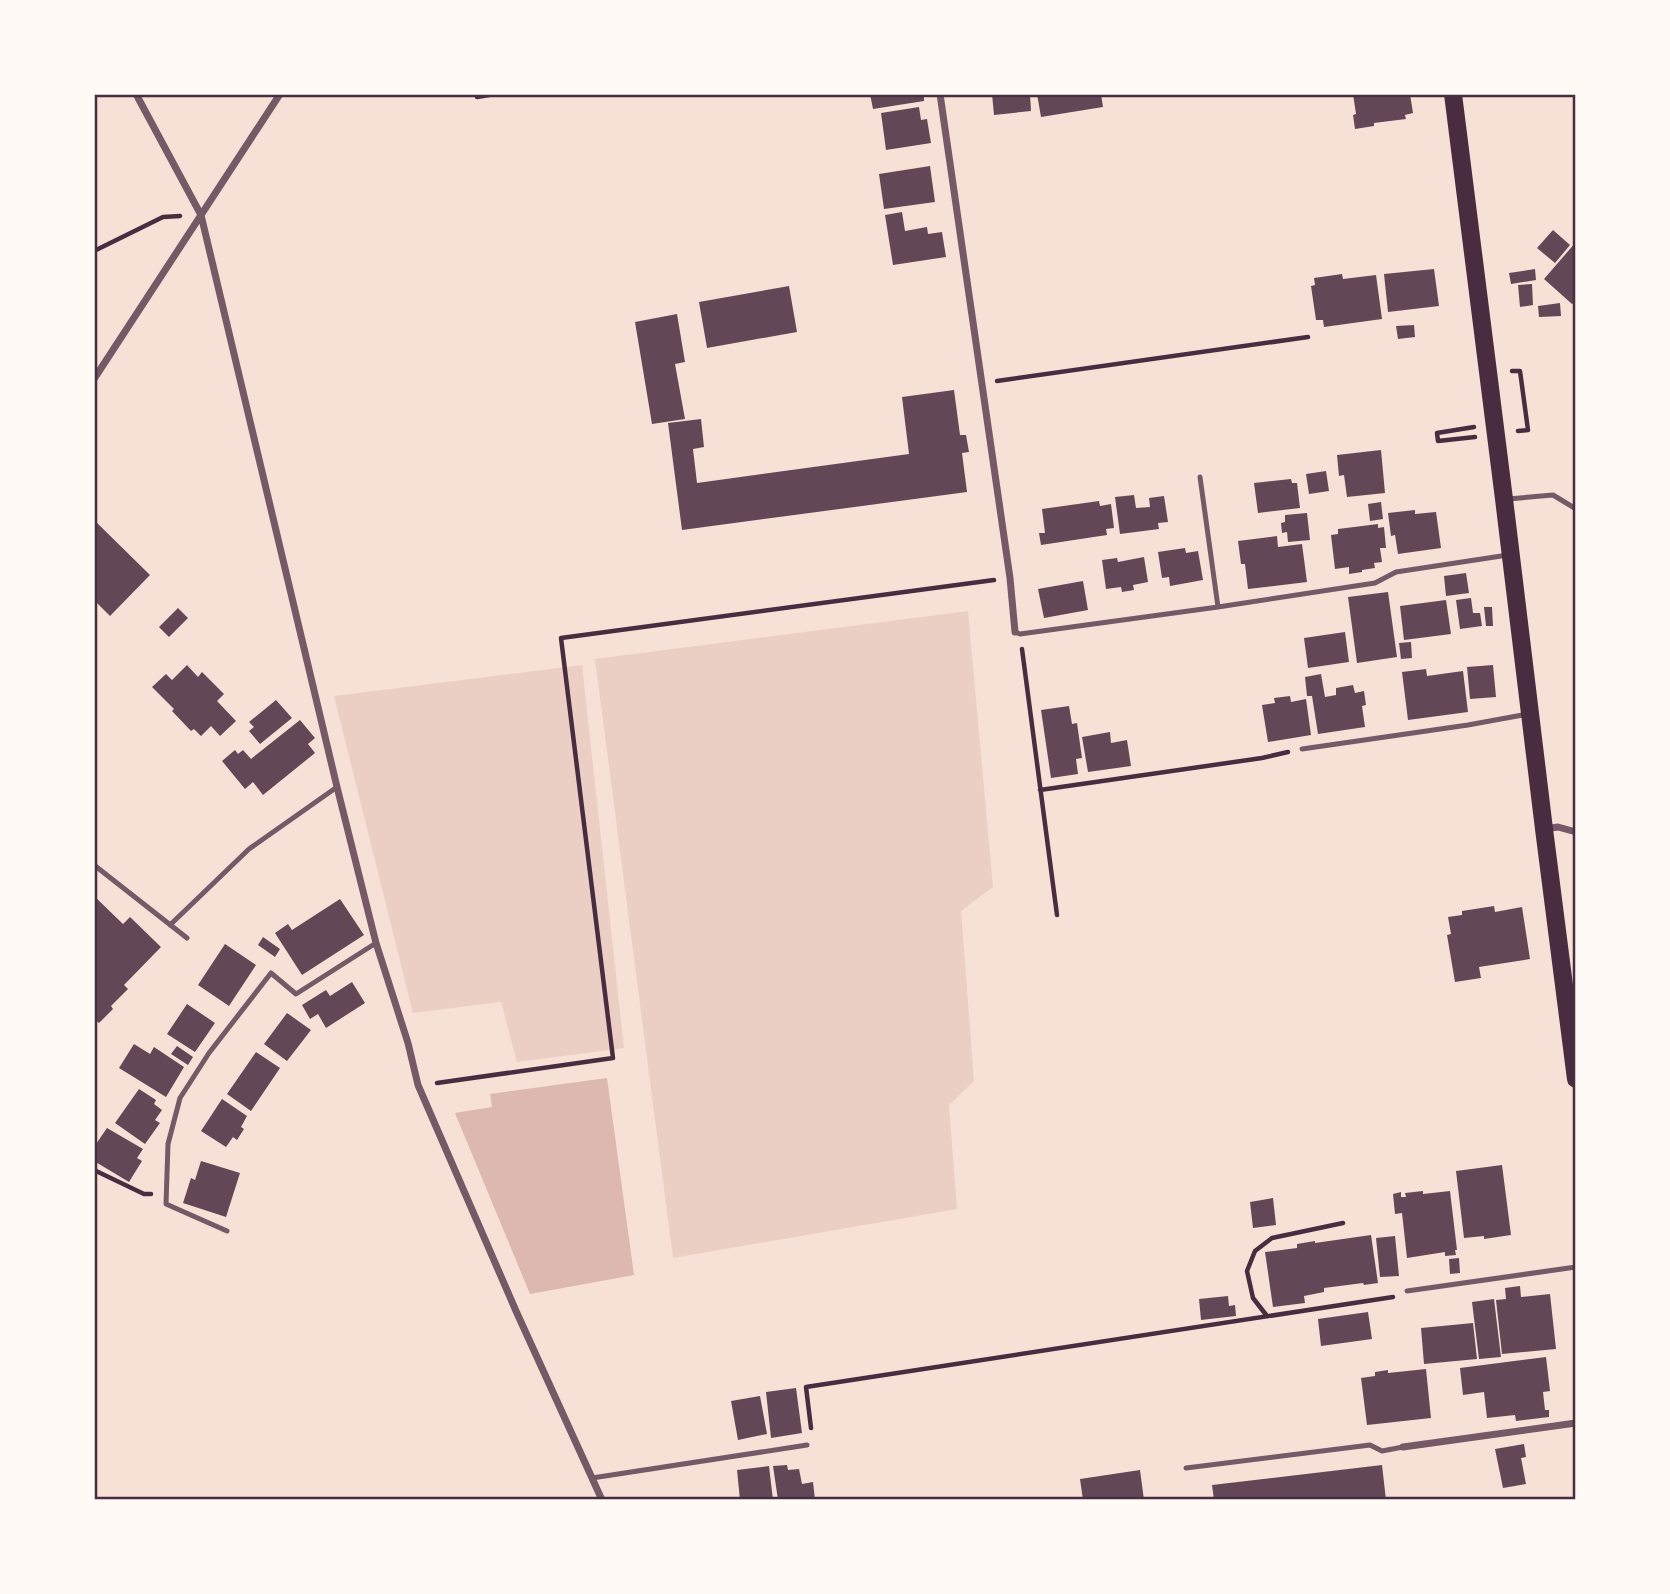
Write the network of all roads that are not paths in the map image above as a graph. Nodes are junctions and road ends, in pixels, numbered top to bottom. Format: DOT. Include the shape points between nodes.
graph roads {
  1 [pos="136,94"];
  2 [pos="280,94"];
  3 [pos="940,94"];
  4 [pos="1452,94"];
  5 [pos="201,215"];
  6 [pos="94,379"];
  7 [pos="1200,477"];
  8 [pos="1504,499"];
  9 [pos="1576,509"];
  10 [pos="1511,554"];
  11 [pos="1219,607"];
  12 [pos="1018,633"];
  13 [pos="1531,714"];
  14 [pos="1302,749"];
  15 [pos="337,787"];
  16 [pos="1544,829"];
  17 [pos="1576,832"];
  18 [pos="94,865"];
  19 [pos="170,925"];
  20 [pos="187,938"];
  21 [pos="376,943"];
  22 [pos="1575,1071"];
  23 [pos="227,1231"];
  24 [pos="1576,1267"];
  25 [pos="1407,1292"];
  26 [pos="1576,1423"];
  27 [pos="807,1445"];
  28 [pos="1403,1447"];
  29 [pos="1186,1468"];
  30 [pos="592,1478"];
  31 [pos="602,1500"];
  1 -- 5 [label="street"];
  2 -- 5 [label="street"];
  3 -- 12 [label="street"];
  4 -- 8 [label="main road"];
  5 -- 6 [label="street"];
  5 -- 15 [label="street"];
  7 -- 11 [label="lane"];
  8 -- 9 [label="lane" via="1553,495"];
  8 -- 10 [label="main road"];
  10 -- 11 [label="lane" via="1396,572 1375,583"];
  10 -- 13 [label="main road"];
  11 -- 12 [label="lane"];
  13 -- 14 [label="lane"];
  13 -- 16 [label="main road"];
  15 -- 19 [label="lane" via="249,849"];
  15 -- 21 [label="street"];
  16 -- 17 [label="street"];
  16 -- 22 [label="main road"];
  18 -- 19 [label="lane"];
  19 -- 20 [label="lane"];
  21 -- 23 [label="lane" via="296,994 271,973 180,1098 168,1144 166,1204"];
  21 -- 30 [label="street" via="418,1085"];
  24 -- 25 [label="lane"];
  26 -- 28 [label="street"];
  27 -- 30 [label="lane"];
  28 -- 29 [label="lane" via="1382,1451 1370,1445"];
  30 -- 31 [label="street"];
}
